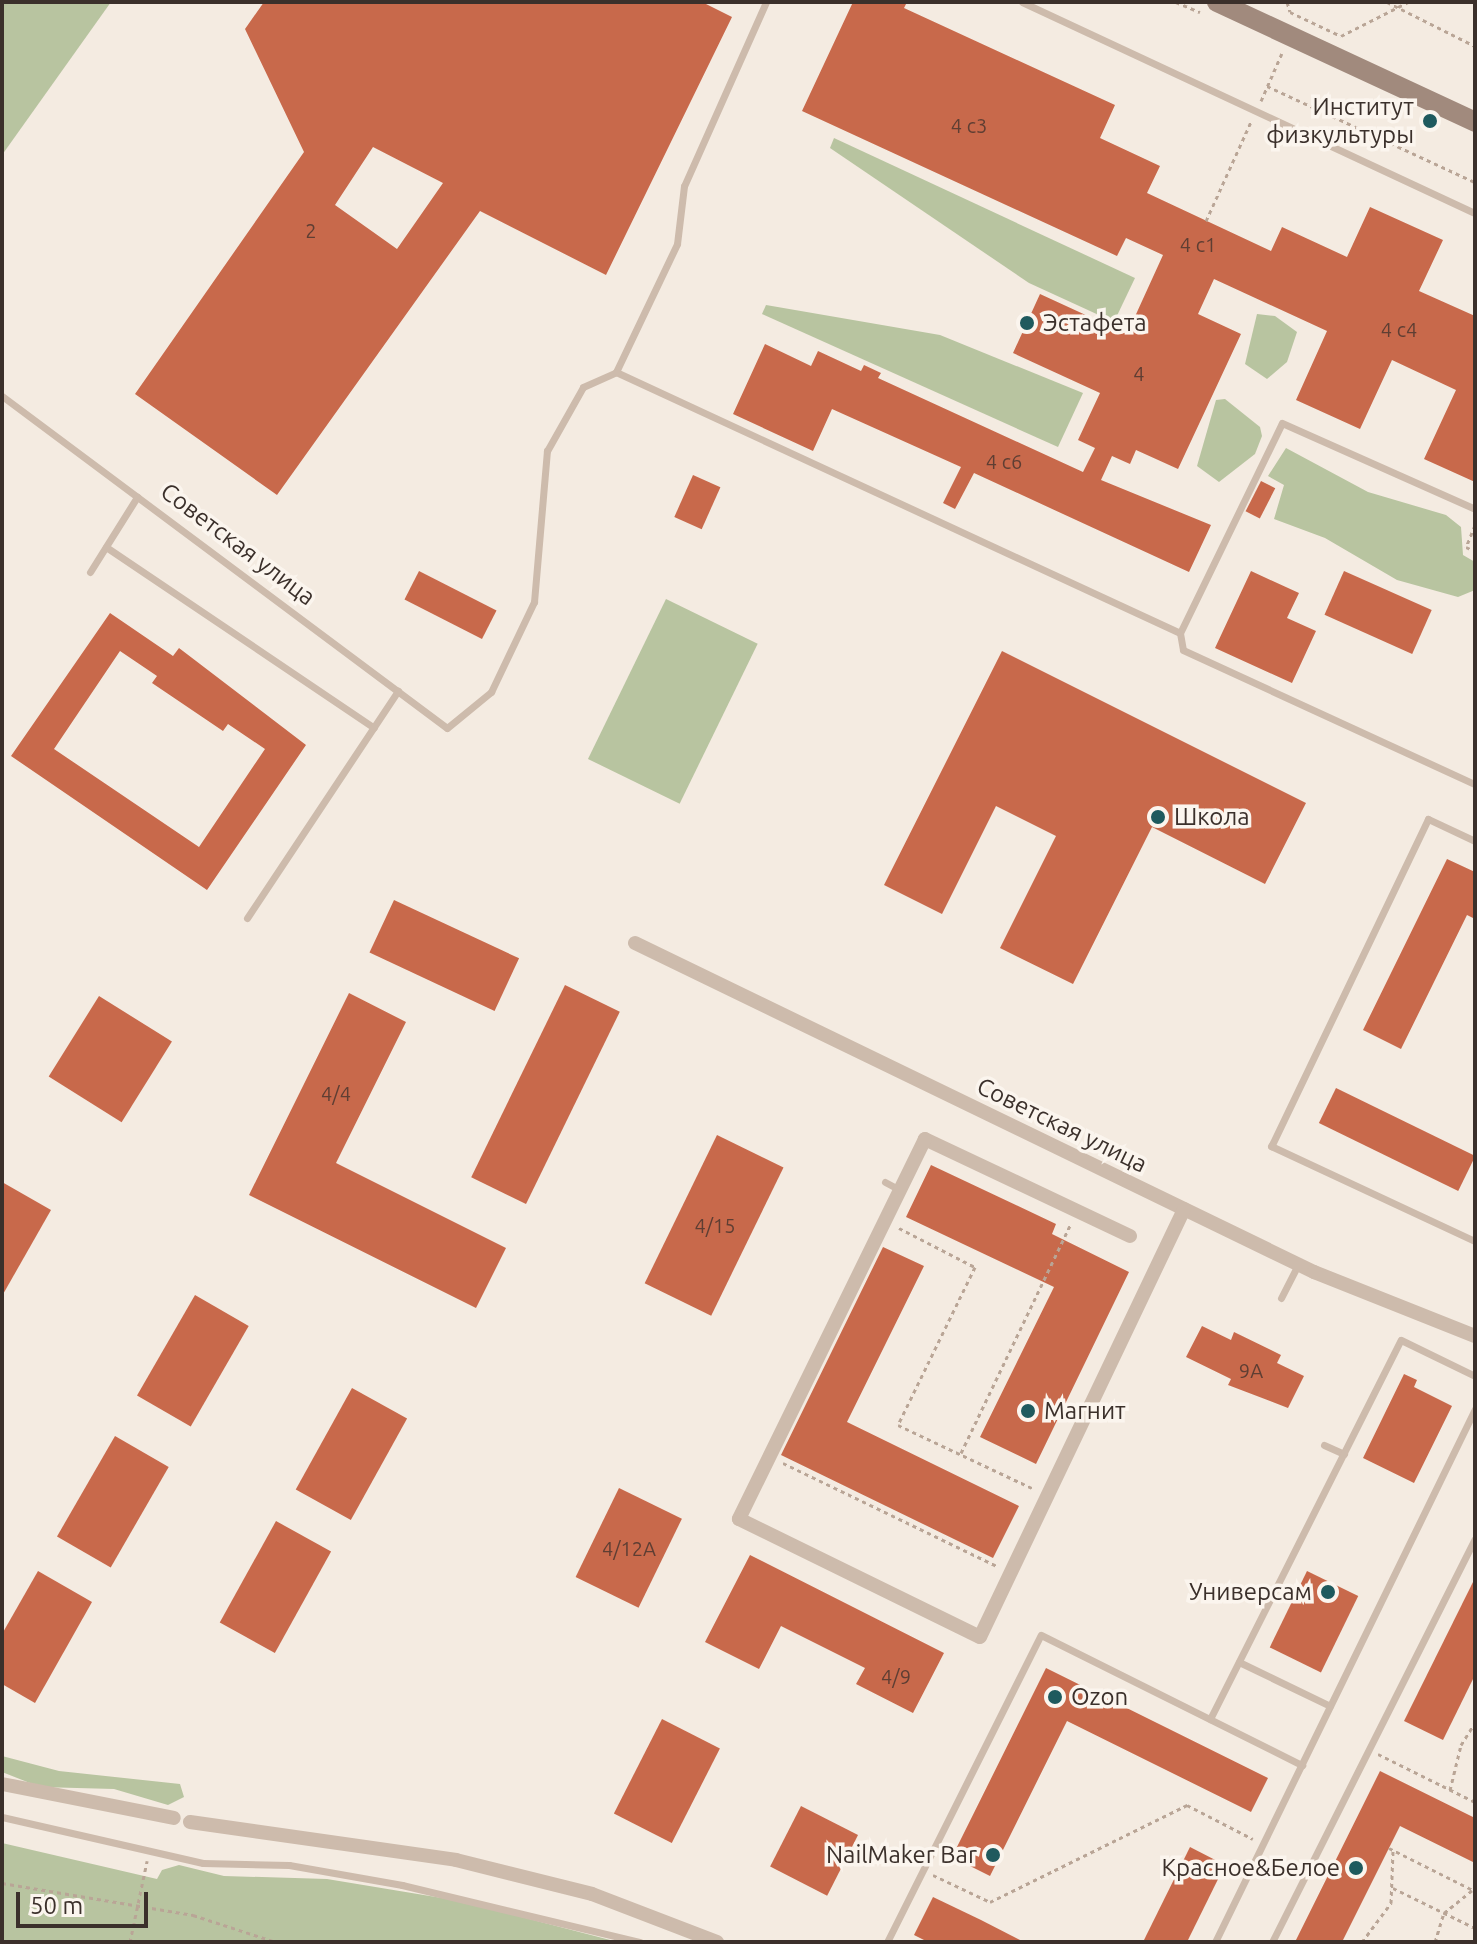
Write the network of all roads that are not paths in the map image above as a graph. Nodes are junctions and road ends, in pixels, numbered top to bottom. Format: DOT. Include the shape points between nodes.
graph roads {
  1 [pos="766,2"];
  2 [pos="1022,2"];
  3 [pos="1217,2"];
  4 [pos="1475,122"];
  5 [pos="1475,213"];
  6 [pos="616,372"];
  7 [pos="2,396"];
  8 [pos="137,497"];
  9 [pos="1475,509"];
  10 [pos="106,547"];
  11 [pos="90,572"];
  12 [pos="1180,633"];
  13 [pos="398,691"];
  14 [pos="374,728"];
  15 [pos="1475,784"];
  16 [pos="1475,841"];
  17 [pos="247,918"];
  18 [pos="635,943"];
  19 [pos="885,1182"];
  20 [pos="900,1190"];
  21 [pos="1184,1209"];
  22 [pos="1130,1236"];
  23 [pos="1475,1241"];
  24 [pos="1298,1264"];
  25 [pos="1281,1298"];
  26 [pos="1475,1336"];
  27 [pos="1475,1376"];
  28 [pos="1475,1409"];
  29 [pos="1324,1445"];
  30 [pos="1344,1454"];
  31 [pos="1475,1539"];
  32 [pos="1239,1662"];
  33 [pos="1330,1706"];
  34 [pos="1210,1719"];
  35 [pos="1302,1765"];
  36 [pos="2,1784"];
  37 [pos="2,1817"];
  38 [pos="174,1818"];
  39 [pos="190,1822"];
  40 [pos="640,1942"];
  41 [pos="717,1942"];
  42 [pos="887,1942"];
  43 [pos="1215,1942"];
  44 [pos="1272,1942"];
  1 -- 6 [label="lane" via="684,186 677,244"];
  2 -- 5 [label="lane"];
  3 -- 4 [label="main road"];
  6 -- 12 [label="lane"];
  6 -- 13 [label="lane, Советская улица" via="583,387 547,451 534,602 491,692 447,728"];
  7 -- 8 [label="lane, Советская улица"];
  8 -- 10 [label="lane"];
  8 -- 13 [label="lane, Советская улица"];
  9 -- 12 [label="lane" via="1282,423"];
  10 -- 11 [label="lane"];
  10 -- 14 [label="lane"];
  12 -- 15 [label="lane" via="1183,650"];
  13 -- 14 [label="lane"];
  14 -- 17 [label="lane"];
  16 -- 23 [label="lane" via="1428,819 1271,1146"];
  18 -- 21 [label="street, Советская улица"];
  19 -- 20 [label="lane"];
  20 -- 21 [label="street" via="739,1519 980,1637"];
  20 -- 22 [label="street" via="925,1139"];
  21 -- 24 [label="street, Советская улица"];
  24 -- 25 [label="lane"];
  24 -- 26 [label="street, Советская улица"];
  27 -- 30 [label="lane" via="1401,1340"];
  28 -- 33 [label="lane"];
  29 -- 30 [label="lane"];
  30 -- 32 [label="lane"];
  31 -- 44 [label="lane"];
  32 -- 33 [label="lane"];
  32 -- 34 [label="lane"];
  33 -- 35 [label="lane"];
  34 -- 35 [label="lane"];
  34 -- 42 [label="lane" via="1041,1635"];
  35 -- 43 [label="lane"];
  36 -- 38 [label="street"];
  37 -- 40 [label="lane" via="203,1863 289,1865 402,1885"];
  39 -- 41 [label="street" via="456,1860 592,1894"];
}
